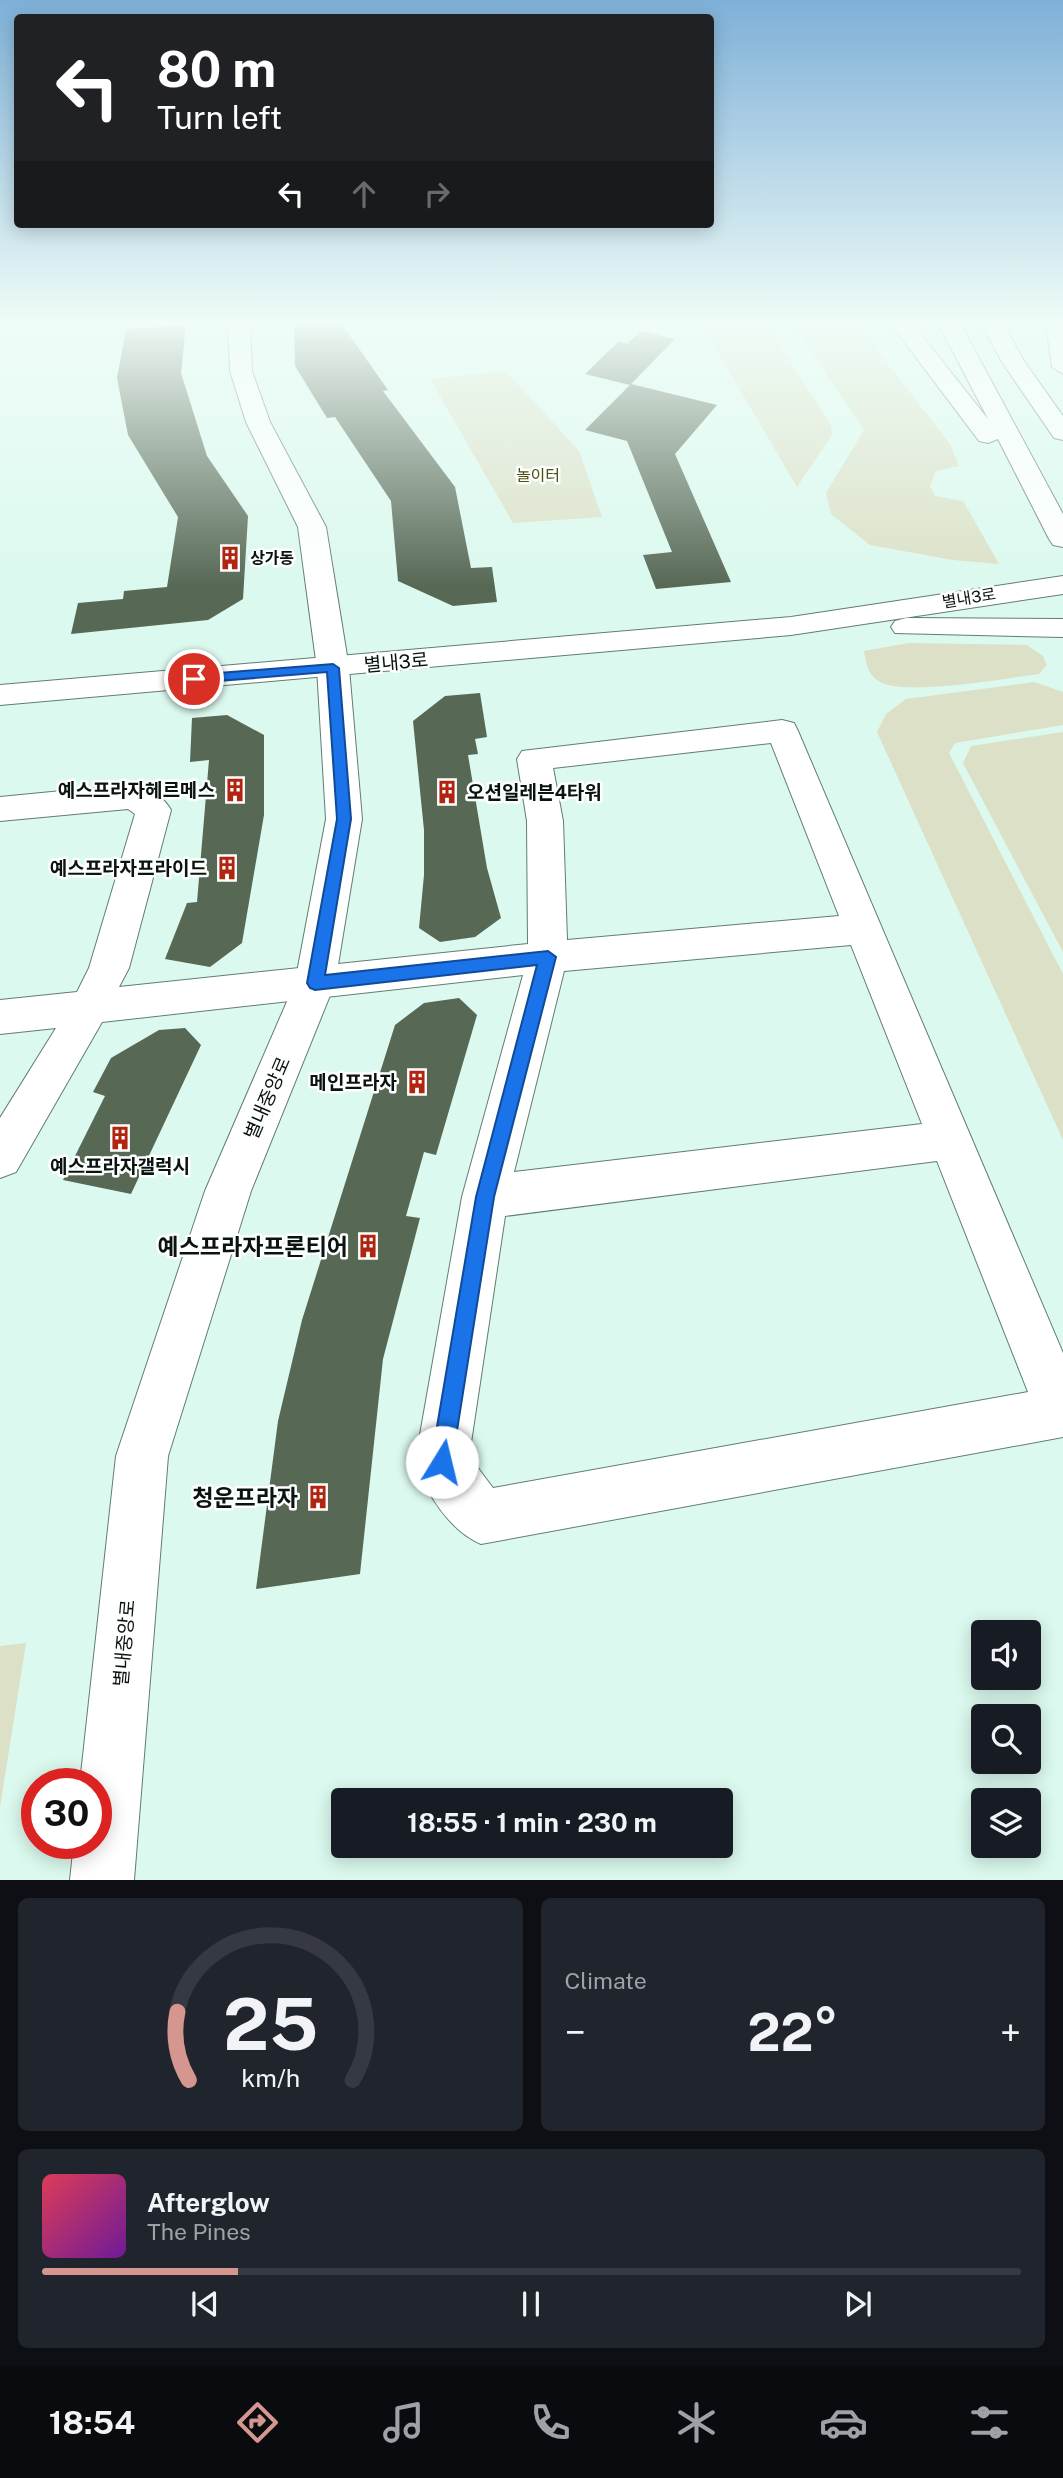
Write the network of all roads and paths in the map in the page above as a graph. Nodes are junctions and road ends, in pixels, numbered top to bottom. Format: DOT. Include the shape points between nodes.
graph roads {
  1 [pos="254,411"];
  2 [pos="968,411"];
  3 [pos="994,411"];
  4 [pos="1047,411"];
  5 [pos="1063,433"];
  6 [pos="1047,513"];
  7 [pos="1063,539"];
  8 [pos="1063,585"];
  9 [pos="792,626"];
  10 [pos="1063,628"];
  11 [pos="333,668"];
  12 [pos="0,695"];
  13 [pos="0,809"];
  14 [pos="862,929"];
  15 [pos="548,957"];
  16 [pos="315,983"];
  17 [pos="89,1009"];
  18 [pos="0,1017"];
  19 [pos="950,1140"];
  20 [pos="0,1157"];
  21 [pos="485,1197"];
  22 [pos="102,1880"];
  1 -- 11 [label="main road, 별내중앙로" via="312,527"];
  2 -- 6 [label="main road"];
  3 -- 6 [label="main road"];
  4 -- 5 [label="main road"];
  6 -- 7 [label="main road"];
  8 -- 9 [label="main road, 별내3로"];
  9 -- 10 [label="main road, 별내3로"];
  9 -- 11 [label="main road, 별내3로"];
  11 -- 12 [label="main road, 별내3로"];
  11 -- 16 [label="main road, 별내중앙로" via="344,819"];
  13 -- 17 [label="main road" via="134,796 154,810 109,968"];
  14 -- 15 [label="main road"];
  14 -- 15 [label="main road" via="782,732 534,759 545,821"];
  14 -- 19 [label="main road"];
  15 -- 16 [label="main road"];
  15 -- 21 [label="main road"];
  16 -- 17 [label="main road"];
  16 -- 22 [label="main road, 별내중앙로" via="228,1191 142,1456"];
  17 -- 18 [label="main road"];
  17 -- 20 [label="main road"];
  19 -- 21 [label="main road"];
  19 -- 21 [label="main road" via="1062,1412 481,1517 442,1462"];
}
